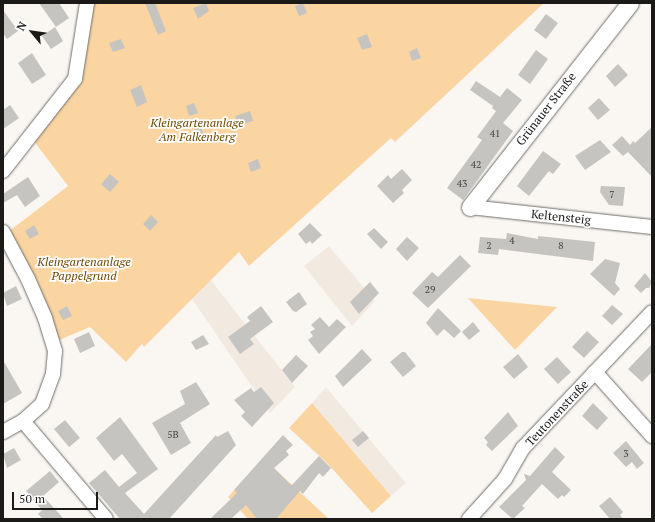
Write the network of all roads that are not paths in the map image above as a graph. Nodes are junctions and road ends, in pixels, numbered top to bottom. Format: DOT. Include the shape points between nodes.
graph roads {
  1 [pos="87,3"];
  2 [pos="623,5"];
  3 [pos="3,171"];
  4 [pos="470,207"];
  5 [pos="652,227"];
  6 [pos="3,232"];
  7 [pos="652,312"];
  8 [pos="595,372"];
  9 [pos="23,421"];
  10 [pos="3,432"];
  11 [pos="652,436"];
  12 [pos="106,519"];
  13 [pos="469,519"];
  1 -- 3 [label="street" via="75,79"];
  2 -- 4 [label="street, Grünauer Straße"];
  4 -- 5 [label="street, Keltensteig"];
  6 -- 9 [label="street" via="28,279 50,331 55,351 49,390 42,404"];
  7 -- 8 [label="street, Teutonenstraße"];
  8 -- 11 [label="street"];
  8 -- 13 [label="street, Teutonenstraße" via="524,448 510,467 505,479"];
  9 -- 10 [label="street"];
  9 -- 12 [label="street"];
}
